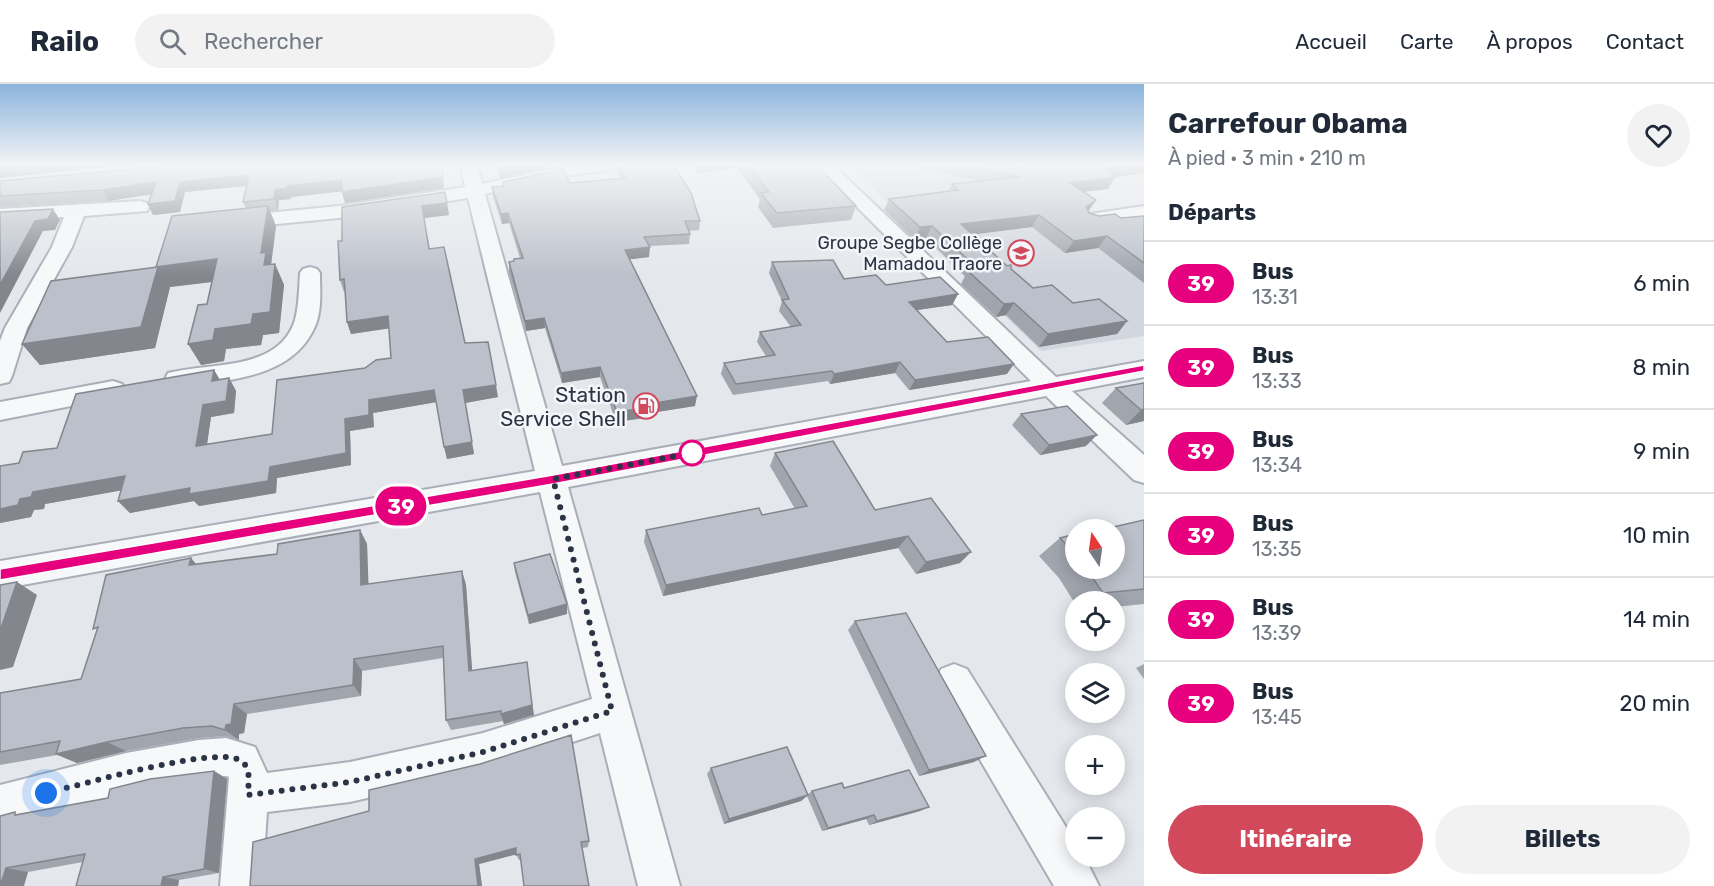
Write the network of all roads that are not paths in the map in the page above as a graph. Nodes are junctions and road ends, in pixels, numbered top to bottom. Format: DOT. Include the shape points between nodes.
graph roads {
  1 [pos="407,201"];
  2 [pos="478,201"];
  3 [pos="861,201"];
  4 [pos="140,207"];
  5 [pos="77,209"];
  6 [pos="1144,212"];
  7 [pos="0,215"];
  8 [pos="1089,220"];
  9 [pos="221,224"];
  10 [pos="310,273"];
  11 [pos="1144,369"];
  12 [pos="0,376"];
  13 [pos="1050,385"];
  14 [pos="0,411"];
  15 [pos="1144,472"];
  16 [pos="553,479"];
  17 [pos="0,575"];
  18 [pos="954,681"];
  19 [pos="612,711"];
  20 [pos="248,795"];
  21 [pos="0,804"];
  22 [pos="241,886"];
  23 [pos="659,886"];
  24 [pos="1078,886"];
  1 -- 9 [label="street"];
  2 -- 16 [label="street"];
  3 -- 13 [label="street"];
  4 -- 5 [label="street"];
  5 -- 7 [label="street"];
  5 -- 12 [label="street" via="62,248 16,328"];
  6 -- 8 [label="street"];
  10 -- 14 [label="street" via="305,323 295,342 279,356 256,366"];
  11 -- 13 [label="street"];
  13 -- 15 [label="street"];
  13 -- 16 [label="street"];
  16 -- 17 [label="street"];
  16 -- 19 [label="street"];
  18 -- 24 [label="street"];
  19 -- 20 [label="street" via="483,752 350,782"];
  19 -- 23 [label="street"];
  20 -- 21 [label="street" via="249,772 242,761 232,756 184,760"];
  20 -- 22 [label="street"];
}
